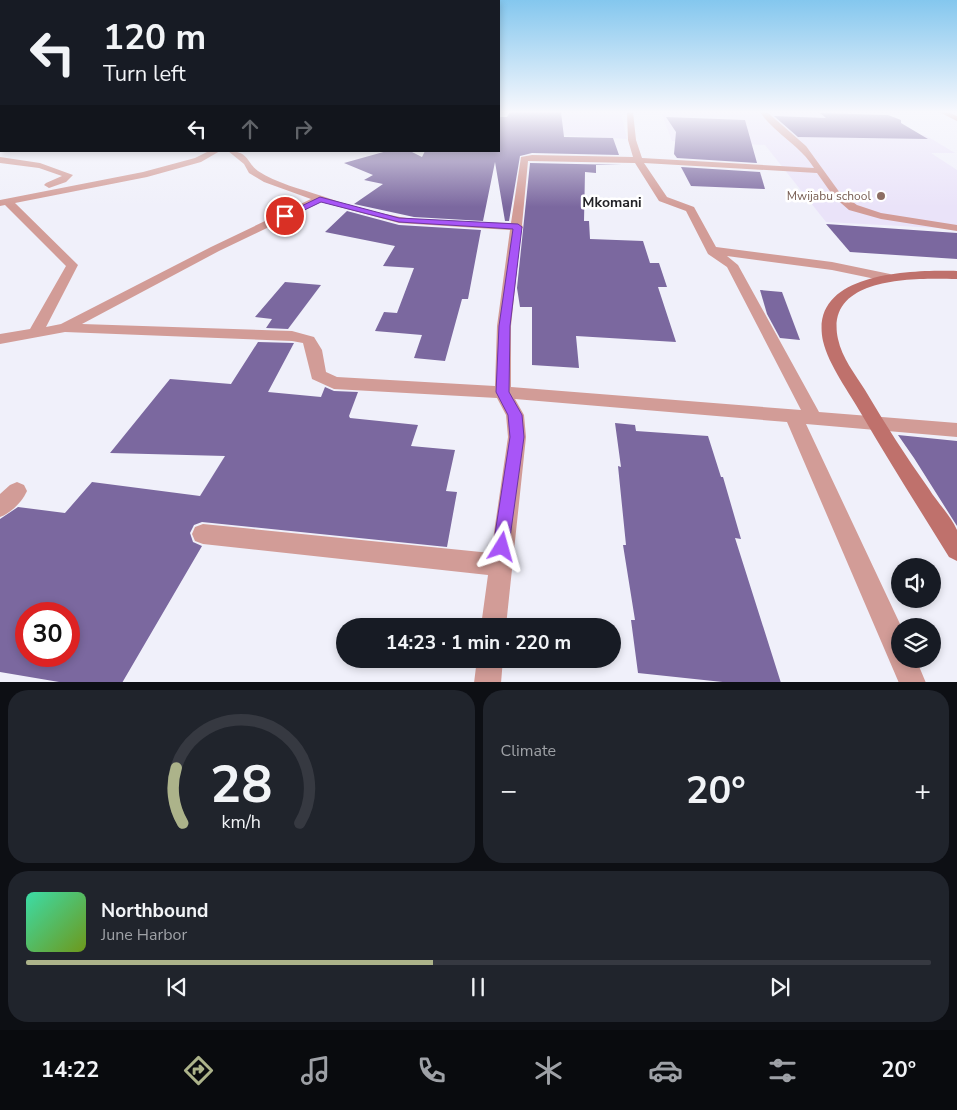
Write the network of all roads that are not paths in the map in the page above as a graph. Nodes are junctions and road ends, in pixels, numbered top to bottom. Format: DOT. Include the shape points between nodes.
graph roads {
  1 [pos="633,144"];
  2 [pos="797,144"];
  3 [pos="214,152"];
  4 [pos="233,152"];
  5 [pos="0,160"];
  6 [pos="638,160"];
  7 [pos="821,171"];
  8 [pos="320,199"];
  9 [pos="7,201"];
  10 [pos="518,227"];
  11 [pos="957,228"];
  12 [pos="712,251"];
  13 [pos="957,275"];
  14 [pos="890,278"];
  15 [pos="65,328"];
  16 [pos="36,332"];
  17 [pos="0,340"];
  18 [pos="503,392"];
  19 [pos="804,418"];
  20 [pos="875,422"];
  21 [pos="957,430"];
  22 [pos="17,491"];
  23 [pos="0,508"];
  24 [pos="204,534"];
  25 [pos="957,550"];
  26 [pos="499,565"];
  27 [pos="494,618"];
  28 [pos="891,631"];
  29 [pos="489,668"];
  30 [pos="907,668"];
  31 [pos="487,682"];
  32 [pos="913,682"];
  1 -- 6 [label="street"];
  2 -- 7 [label="street"];
  3 -- 9 [label="street" via="152,173"];
  4 -- 8 [label="street" via="259,176"];
  5 -- 9 [label="street" via="40,166 68,175 63,180"];
  6 -- 7 [label="street"];
  6 -- 10 [label="street" via="526,158"];
  6 -- 12 [label="street" via="663,199 690,209"];
  7 -- 11 [label="street" via="842,200 853,207"];
  8 -- 10 [label="street" via="399,220"];
  8 -- 15 [label="street" via="215,249"];
  9 -- 16 [label="street" via="72,265"];
  10 -- 18 [label="street" via="504,326"];
  12 -- 14 [label="street" via="832,266"];
  12 -- 19 [label="street" via="732,264"];
  13 -- 14 [label="main road"];
  14 -- 20 [label="main road" via="863,285 843,298 832,312 830,323 834,348"];
  15 -- 16 [label="street"];
  15 -- 18 [label="street" via="292,336 309,340 318,375 334,383"];
  16 -- 17 [label="street"];
  18 -- 19 [label="street"];
  18 -- 26 [label="street" via="515,415 517,437"];
  19 -- 20 [label="street"];
  19 -- 28 [label="street"];
  20 -- 21 [label="street"];
  20 -- 25 [label="main road"];
  22 -- 23 [label="street"];
  24 -- 26 [label="street"];
  26 -- 27 [label="street"];
  29 -- 31 [label="street"];
  30 -- 32 [label="street"];
}
